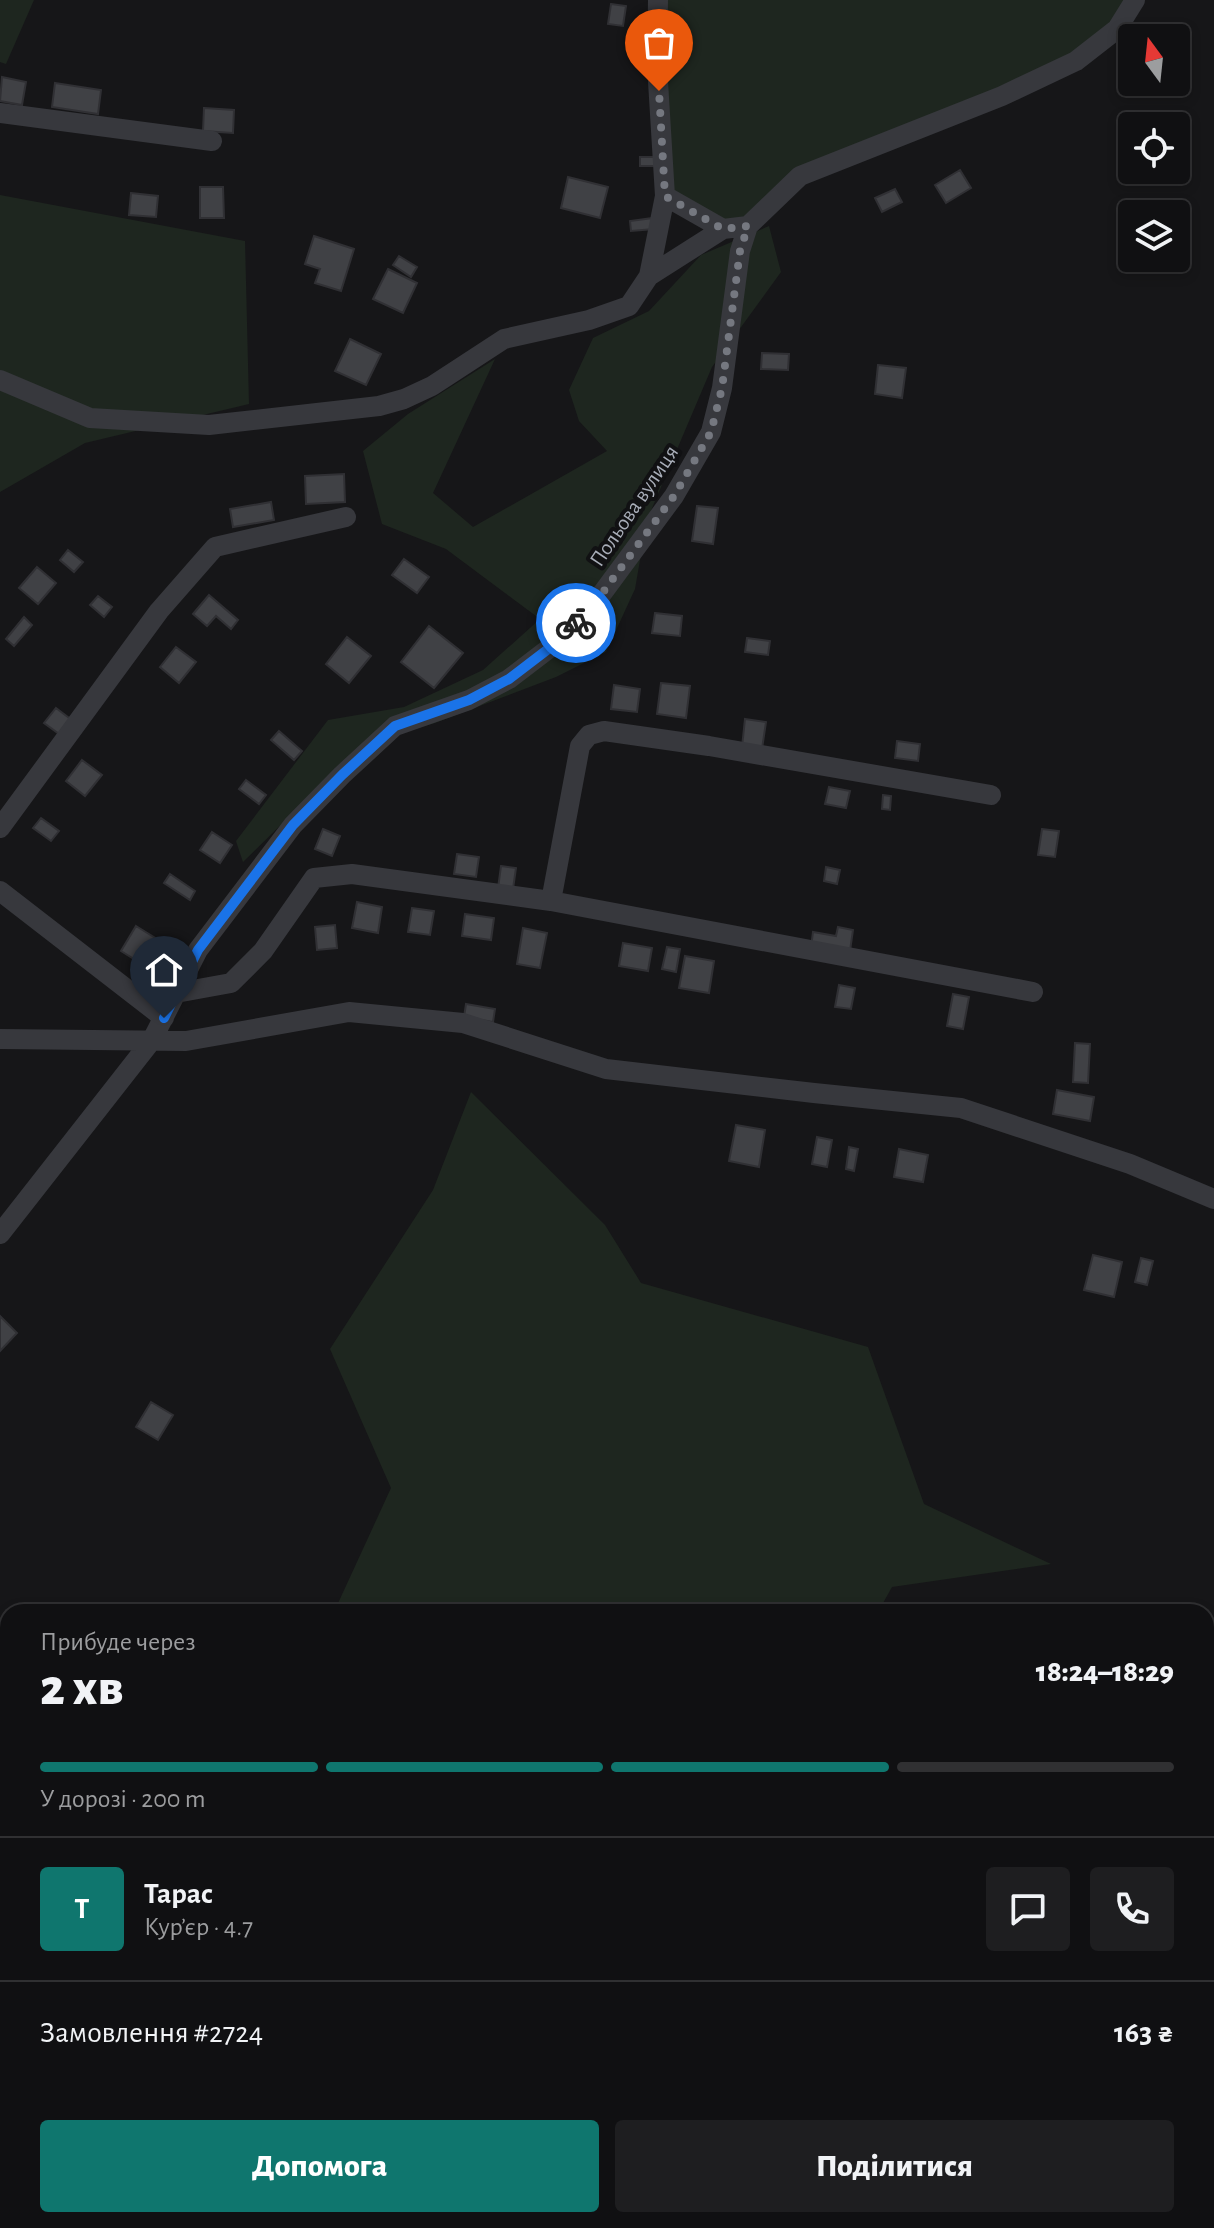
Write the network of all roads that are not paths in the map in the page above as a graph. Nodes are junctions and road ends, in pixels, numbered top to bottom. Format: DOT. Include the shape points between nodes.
graph roads {
  1 [pos="658,0"];
  2 [pos="1135,0"];
  3 [pos="0,113"];
  4 [pos="212,141"];
  5 [pos="665,196"];
  6 [pos="748,226"];
  7 [pos="723,229"];
  8 [pos="649,276"];
  9 [pos="0,380"];
  10 [pos="346,517"];
  11 [pos="991,795"];
  12 [pos="0,828"];
  13 [pos="0,891"];
  14 [pos="551,901"];
  15 [pos="1033,992"];
  16 [pos="176,993"];
  17 [pos="164,1018"];
  18 [pos="0,1039"];
  19 [pos="152,1040"];
  20 [pos="1214,1199"];
  21 [pos="0,1234"];
  1 -- 5 [label="street"];
  2 -- 6 [label="street" via="1117,29 1076,61 800,176"];
  3 -- 4 [label="street"];
  5 -- 7 [label="street"];
  5 -- 8 [label="street"];
  6 -- 7 [label="street"];
  6 -- 16 [label="street, Польова вулиця" via="711,432 674,496 598,599 560,640 509,679 469,700 395,726 342,775 293,825 198,950"];
  7 -- 8 [label="street"];
  8 -- 9 [label="street" via="629,306 504,339 432,386 379,406 209,425 90,418"];
  10 -- 12 [label="street" via="215,547 159,611"];
  11 -- 14 [label="street" via="604,731 589,735 580,746"];
  13 -- 17 [label="street"];
  14 -- 15 [label="street"];
  14 -- 16 [label="street" via="352,874 314,878 263,951 231,983"];
  16 -- 17 [label="street, Польова вулиця"];
  17 -- 19 [label="street, Польова вулиця"];
  18 -- 19 [label="street"];
  19 -- 20 [label="street" via="186,1041 349,1012 463,1023 606,1069 961,1108 1130,1164"];
  19 -- 21 [label="street, Польова вулиця"];
}
